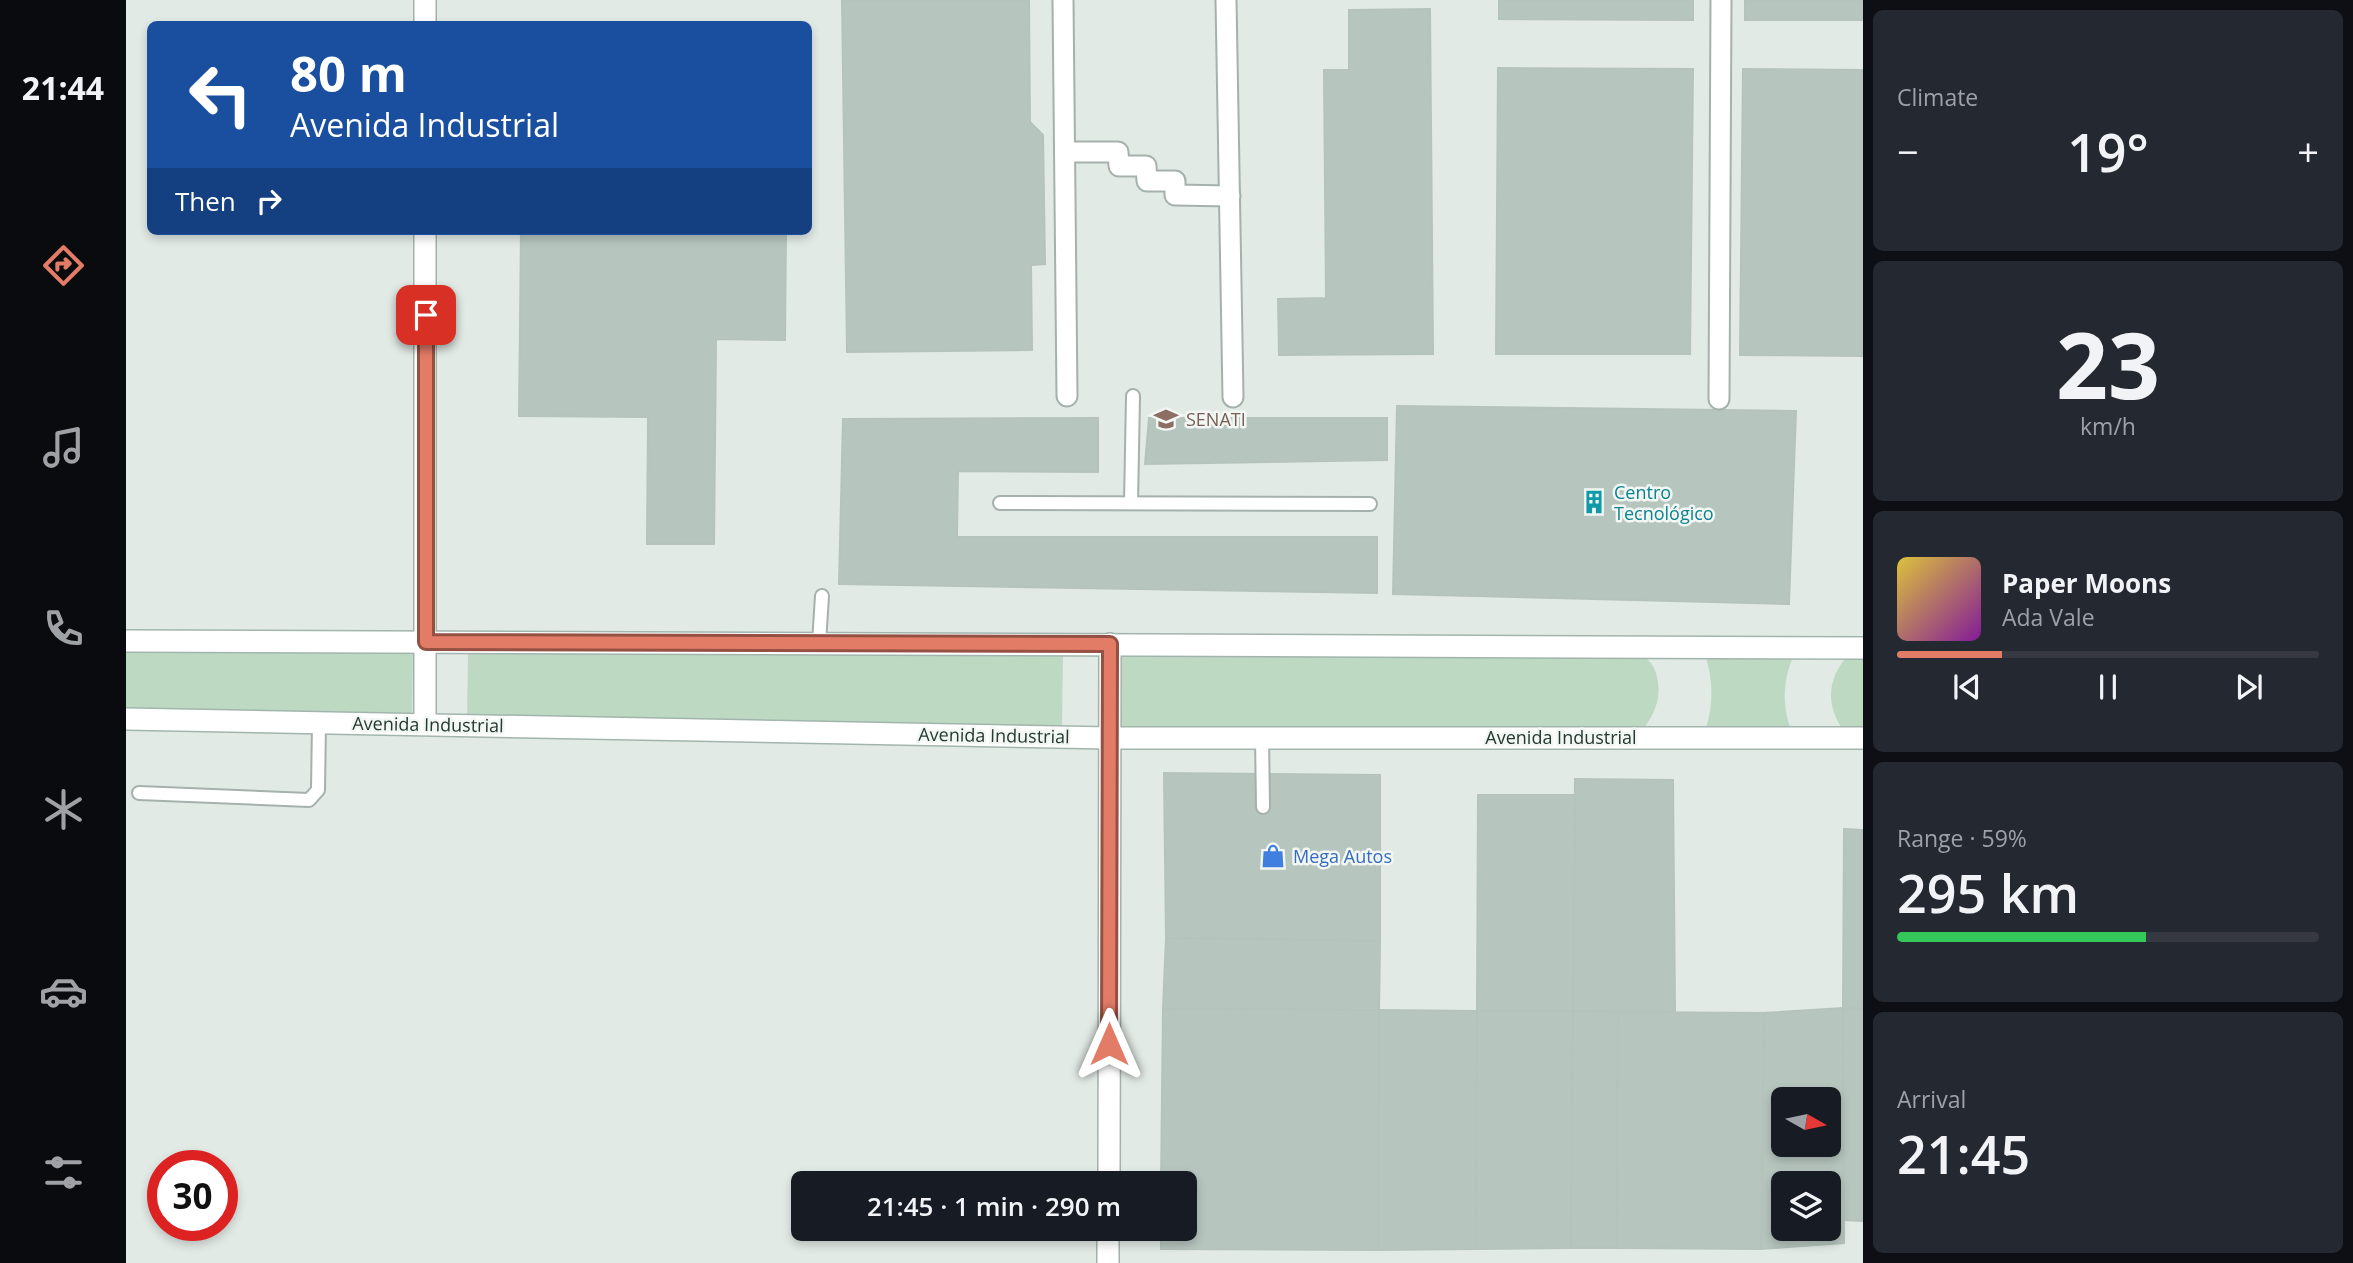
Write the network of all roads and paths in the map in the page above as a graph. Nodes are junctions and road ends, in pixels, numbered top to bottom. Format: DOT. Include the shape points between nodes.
graph roads {
  1 [pos="425,0"];
  2 [pos="1063,0"];
  3 [pos="1226,0"];
  4 [pos="1721,0"];
  5 [pos="425,21"];
  6 [pos="1065,152"];
  7 [pos="1230,196"];
  8 [pos="425,235"];
  9 [pos="1067,396"];
  10 [pos="1133,396"];
  11 [pos="1234,397"];
  12 [pos="1719,399"];
  13 [pos="1000,503"];
  14 [pos="1131,503"];
  15 [pos="1370,504"];
  16 [pos="822,596"];
  17 [pos="126,641"];
  18 [pos="426,642"];
  19 [pos="819,643"];
  20 [pos="1110,644"];
  21 [pos="1863,648"];
  22 [pos="126,719"];
  23 [pos="319,722"];
  24 [pos="425,724"];
  25 [pos="1110,738"];
  26 [pos="1262,738"];
  27 [pos="1863,738"];
  28 [pos="139,793"];
  29 [pos="1263,807"];
  30 [pos="1108,1171"];
  31 [pos="1108,1241"];
  32 [pos="1108,1263"];
  1 -- 5 [label="main road"];
  2 -- 6 [label="street"];
  3 -- 7 [label="street"];
  4 -- 12 [label="street"];
  6 -- 7 [label="street" via="1118,152 1119,166 1146,166 1147,181 1175,181 1175,195"];
  6 -- 9 [label="street"];
  7 -- 11 [label="street"];
  8 -- 18 [label="main road"];
  10 -- 14 [label="lane"];
  13 -- 14 [label="lane"];
  14 -- 15 [label="lane"];
  16 -- 19 [label="lane"];
  17 -- 18 [label="main road"];
  18 -- 19 [label="main road"];
  18 -- 24 [label="main road"];
  19 -- 20 [label="main road"];
  20 -- 21 [label="main road"];
  20 -- 25 [label="main road"];
  22 -- 23 [label="main road, Avenida Industrial"];
  23 -- 24 [label="main road, Avenida Industrial"];
  23 -- 28 [label="lane" via="317,790 309,800"];
  24 -- 25 [label="main road, Avenida Industrial"];
  25 -- 26 [label="main road, Avenida Industrial" via="1157,744"];
  25 -- 30 [label="main road"];
  26 -- 27 [label="main road, Avenida Industrial" via="1392,744"];
  26 -- 29 [label="lane"];
  31 -- 32 [label="main road"];
}
